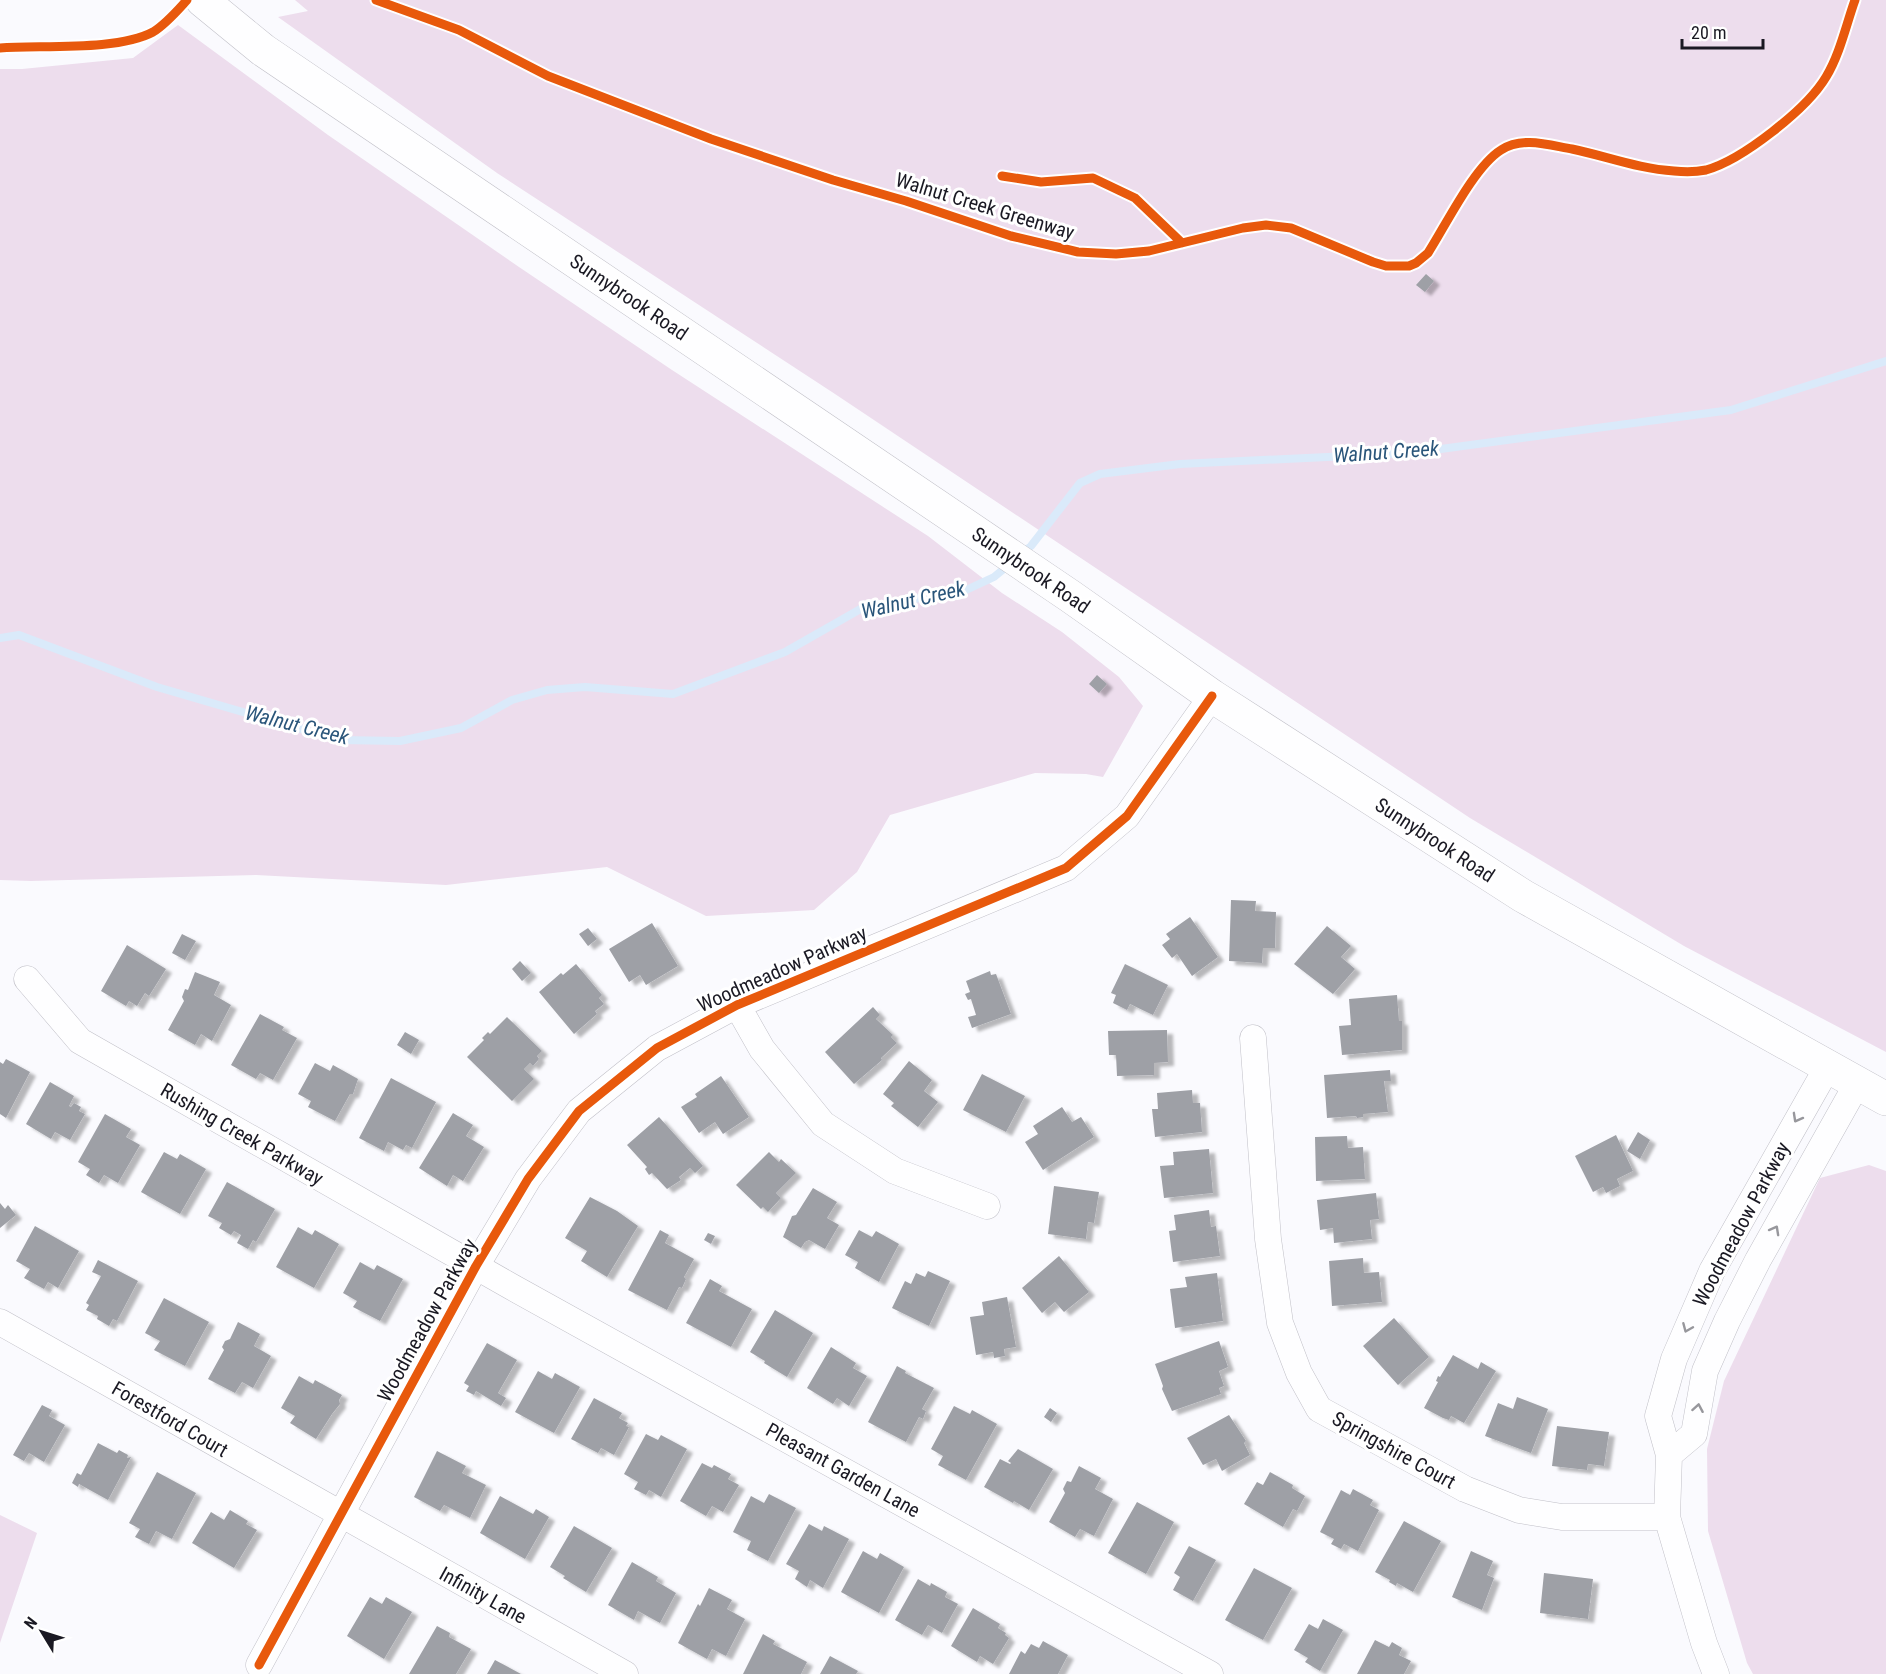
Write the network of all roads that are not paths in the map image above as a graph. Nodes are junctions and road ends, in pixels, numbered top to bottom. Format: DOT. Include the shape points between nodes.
graph roads {
  1 [pos="202,0"];
  2 [pos="1212,696"];
  3 [pos="27,978"];
  4 [pos="736,1005"];
  5 [pos="1253,1038"];
  6 [pos="1827,1068"];
  7 [pos="1857,1084"];
  8 [pos="1886,1099"];
  9 [pos="987,1206"];
  10 [pos="476,1266"];
  11 [pos="1712,1271"];
  12 [pos="1743,1288"];
  13 [pos="0,1322"];
  14 [pos="1670,1455"];
  15 [pos="340,1515"];
  16 [pos="1667,1517"];
  17 [pos="259,1665"];
  18 [pos="625,1674"];
  19 [pos="1210,1674"];
  20 [pos="1716,1674"];
  1 -- 2 [label="main road, Sunnybrook Road" via="263,50"];
  2 -- 4 [label="street, Woodmeadow Parkway" via="1127,816 1066,868"];
  2 -- 6 [label="main road, Sunnybrook Road" via="1523,896"];
  3 -- 10 [label="street, Rushing Creek Parkway" via="80,1041"];
  4 -- 9 [label="street" via="762,1048 823,1124 895,1171"];
  4 -- 10 [label="street, Woodmeadow Parkway" via="657,1048 579,1111 528,1179"];
  5 -- 16 [label="street, Springshire Court" via="1268,1239 1280,1323 1299,1373 1319,1409 1465,1489 1519,1510 1562,1517"];
  6 -- 7 [label="main road, Sunnybrook Road"];
  6 -- 11 [label="street, Woodmeadow Parkway, one-way"];
  7 -- 8 [label="main road, Sunnybrook Road"];
  12 -- 7 [label="street, Woodmeadow Parkway, one-way"];
  10 -- 15 [label="street, Woodmeadow Parkway"];
  10 -- 19 [label="street, Pleasant Garden Lane"];
  11 -- 12 [label="street"];
  11 -- 14 [label="street, Woodmeadow Parkway, one-way" via="1674,1359 1658,1416"];
  14 -- 12 [label="street, Woodmeadow Parkway, one-way" via="1694,1434 1705,1371"];
  13 -- 15 [label="street, Forestford Court"];
  14 -- 16 [label="street, Woodmeadow Parkway"];
  15 -- 17 [label="street, Woodmeadow Parkway"];
  15 -- 18 [label="street, Infinity Lane"];
  16 -- 20 [label="street, Woodmeadow Parkway"];
}
